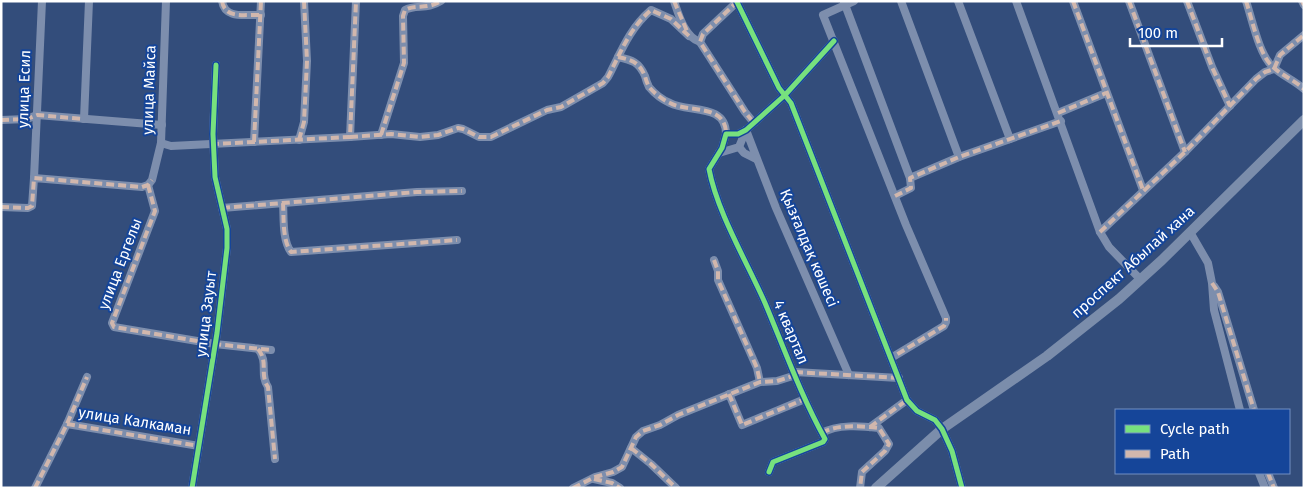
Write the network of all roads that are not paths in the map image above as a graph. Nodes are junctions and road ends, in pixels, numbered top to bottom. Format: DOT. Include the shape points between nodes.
graph roads {
  1 [pos="42,1"];
  2 [pos="89,1"];
  3 [pos="166,1"];
  4 [pos="222,1"];
  5 [pos="261,1"];
  6 [pos="304,1"];
  7 [pos="356,1"];
  8 [pos="441,1"];
  9 [pos="653,1"];
  10 [pos="674,1"];
  11 [pos="854,1"];
  12 [pos="901,1"];
  13 [pos="958,1"];
  14 [pos="1016,1"];
  15 [pos="1073,1"];
  16 [pos="1129,1"];
  17 [pos="1187,1"];
  18 [pos="1246,1"];
  19 [pos="1302,1"];
  20 [pos="737,2"];
  21 [pos="845,3"];
  22 [pos="1304,5"];
  23 [pos="651,10"];
  24 [pos="261,15"];
  25 [pos="1304,35"];
  26 [pos="689,36"];
  27 [pos="834,41"];
  28 [pos="700,42"];
  29 [pos="618,57"];
  30 [pos="216,65"];
  31 [pos="1274,69"];
  32 [pos="1304,89"];
  33 [pos="1106,93"];
  34 [pos="785,95"];
  35 [pos="1230,106"];
  36 [pos="37,116"];
  37 [pos="1059,117"];
  38 [pos="84,119"];
  39 [pos="5,120"];
  40 [pos="1304,120"];
  41 [pos="754,123"];
  42 [pos="162,125"];
  43 [pos="1,126"];
  44 [pos="746,130"];
  45 [pos="381,134"];
  46 [pos="726,134"];
  47 [pos="350,137"];
  48 [pos="1010,139"];
  49 [pos="299,140"];
  50 [pos="254,142"];
  51 [pos="161,143"];
  52 [pos="214,144"];
  53 [pos="739,147"];
  54 [pos="1184,152"];
  55 [pos="719,153"];
  56 [pos="959,157"];
  57 [pos="756,159"];
  58 [pos="34,178"];
  59 [pos="910,178"];
  60 [pos="150,182"];
  61 [pos="1143,190"];
  62 [pos="462,191"];
  63 [pos="895,196"];
  64 [pos="283,203"];
  65 [pos="1,207"];
  66 [pos="222,208"];
  67 [pos="1100,232"];
  68 [pos="1190,232"];
  69 [pos="457,240"];
  70 [pos="714,260"];
  71 [pos="1140,279"];
  72 [pos="1212,283"];
  73 [pos="215,344"];
  74 [pos="258,349"];
  75 [pos="271,350"];
  76 [pos="891,358"];
  77 [pos="795,374"];
  78 [pos="849,375"];
  79 [pos="87,377"];
  80 [pos="899,378"];
  81 [pos="760,382"];
  82 [pos="729,394"];
  83 [pos="805,399"];
  84 [pos="907,400"];
  85 [pos="1240,409"];
  86 [pos="1254,409"];
  87 [pos="67,424"];
  88 [pos="876,425"];
  89 [pos="942,429"];
  90 [pos="822,433"];
  91 [pos="199,446"];
  92 [pos="631,448"];
  93 [pos="275,459"];
  94 [pos="769,472"];
  95 [pos="1259,474"];
  96 [pos="1268,474"];
  97 [pos="592,478"];
  98 [pos="674,487"];
  99 [pos="35,488"];
  100 [pos="192,488"];
  101 [pos="573,488"];
  102 [pos="620,488"];
  103 [pos="860,488"];
  104 [pos="876,488"];
  105 [pos="962,488"];
  106 [pos="1265,488"];
  107 [pos="1274,488"];
  1 -- 36 [label="street, улица Есил"];
  2 -- 38 [label="street"];
  3 -- 42 [label="street, улица Майса"];
  4 -- 24 [label="street" via="228,14"];
  5 -- 24 [label="street"];
  6 -- 49 [label="street" via="307,61 304,122"];
  7 -- 47 [label="street"];
  8 -- 45 [label="street" via="429,7 405,10 404,63"];
  9 -- 23 [label="street"];
  10 -- 26 [label="street"];
  11 -- 21 [label="street"];
  12 -- 56 [label="street"];
  13 -- 48 [label="street"];
  14 -- 37 [label="street"];
  15 -- 33 [label="street"];
  16 -- 54 [label="street"];
  17 -- 35 [label="street"];
  18 -- 31 [label="street" via="1262,54"];
  19 -- 22 [label="street"];
  20 -- 28 [label="street" via="703,34"];
  20 -- 34 [label="street"];
  21 -- 27 [label="street" via="823,14"];
  21 -- 59 [label="street"];
  23 -- 26 [label="street" via="671,19"];
  23 -- 29 [label="street" via="630,33"];
  24 -- 50 [label="street"];
  25 -- 31 [label="street" via="1280,55"];
  26 -- 28 [label="street"];
  27 -- 34 [label="street"];
  27 -- 63 [label="street"];
  28 -- 41 [label="street"];
  29 -- 45 [label="street" via="603,83 561,107 547,110 491,137 478,137 458,128 420,137"];
  29 -- 46 [label="street" via="638,63 650,88 670,103 712,113 720,119"];
  30 -- 52 [label="street, улица Зауыт"];
  31 -- 32 [label="street"];
  31 -- 35 [label="street" via="1256,79"];
  33 -- 37 [label="street"];
  33 -- 61 [label="street"];
  34 -- 41 [label="street"];
  34 -- 76 [label="street" via="791,103"];
  35 -- 54 [label="street"];
  36 -- 38 [label="street"];
  36 -- 39 [label="street"];
  36 -- 58 [label="street, улица Есил"];
  37 -- 48 [label="street"];
  37 -- 67 [label="street"];
  38 -- 42 [label="street"];
  39 -- 43 [label="street"];
  40 -- 68 [label="main road, проспект Абылай хана"];
  41 -- 44 [label="street"];
  42 -- 51 [label="street, улица Майса"];
  44 -- 46 [label="street"];
  44 -- 53 [label="street"];
  44 -- 57 [label="street, Қызғалдақ көшесі"];
  45 -- 47 [label="street"];
  46 -- 55 [label="street"];
  47 -- 49 [label="street"];
  48 -- 56 [label="street"];
  49 -- 50 [label="street"];
  50 -- 52 [label="street"];
  51 -- 52 [label="street" via="171,146"];
  51 -- 60 [label="street, улица Майса"];
  52 -- 66 [label="street, улица Зауыт" via="215,177"];
  53 -- 55 [label="street"];
  53 -- 57 [label="street"];
  54 -- 61 [label="street"];
  55 -- 77 [label="street, 4 квартал" via="709,169 722,209"];
  56 -- 59 [label="street"];
  57 -- 78 [label="street, Қызғалдақ көшесі"];
  58 -- 60 [label="street" via="142,187"];
  58 -- 65 [label="street, улица Есил" via="32,206"];
  59 -- 63 [label="street" via="911,188"];
  60 -- 73 [label="street, улица Ергелы" via="155,211 112,323 118,329"];
  61 -- 67 [label="street"];
  62 -- 64 [label="street"];
  63 -- 76 [label="street" via="946,322 933,334"];
  64 -- 66 [label="street"];
  64 -- 69 [label="street" via="286,239 291,252"];
  66 -- 73 [label="street, улица Зауыт" via="227,248"];
  67 -- 71 [label="street" via="1109,248"];
  68 -- 71 [label="main road, проспект Абылай хана"];
  68 -- 72 [label="street" via="1208,263"];
  70 -- 81 [label="street" via="718,280 757,368"];
  71 -- 89 [label="main road, проспект Абылай хана" via="1047,356"];
  72 -- 85 [label="street" via="1214,310"];
  72 -- 86 [label="street" via="1218,292"];
  73 -- 74 [label="street"];
  73 -- 91 [label="street, улица Зауыт"];
  74 -- 75 [label="street"];
  74 -- 93 [label="street" via="264,355"];
  76 -- 80 [label="street"];
  77 -- 78 [label="street"];
  77 -- 81 [label="street" via="777,381"];
  77 -- 83 [label="street, 4 квартал"];
  78 -- 80 [label="street"];
  79 -- 87 [label="street"];
  80 -- 84 [label="street"];
  81 -- 82 [label="street"];
  82 -- 83 [label="street" via="742,424"];
  82 -- 92 [label="street" via="643,431"];
  83 -- 90 [label="street, 4 квартал"];
  84 -- 88 [label="street"];
  84 -- 89 [label="street"];
  87 -- 91 [label="street, улица Калкаман"];
  87 -- 99 [label="street"];
  88 -- 90 [label="street" via="836,428"];
  88 -- 103 [label="street" via="888,444 885,451 862,472"];
  89 -- 104 [label="main road, проспект Абылай хана"];
  89 -- 105 [label="street"];
  90 -- 94 [label="street" via="825,441 773,462"];
  91 -- 100 [label="street, улица Зауыт"];
  92 -- 97 [label="street" via="622,467"];
  92 -- 98 [label="street"];
  95 -- 106 [label="street"];
  96 -- 107 [label="street"];
  97 -- 101 [label="street"];
  97 -- 102 [label="street"];
}
